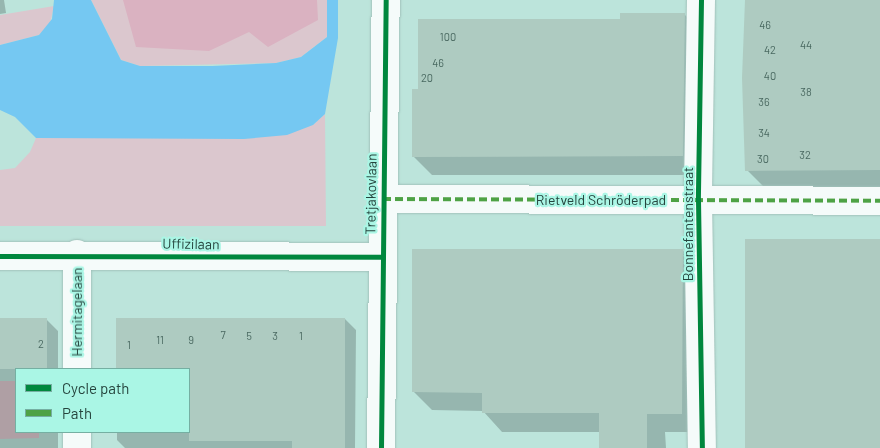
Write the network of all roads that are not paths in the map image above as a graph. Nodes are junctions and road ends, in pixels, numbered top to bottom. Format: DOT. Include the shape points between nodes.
graph roads {
  1 [pos="386,0"];
  2 [pos="701,0"];
  3 [pos="383,200"];
  4 [pos="698,200"];
  5 [pos="880,201"];
  6 [pos="77,254"];
  7 [pos="0,256"];
  8 [pos="382,257"];
  9 [pos="77,368"];
  10 [pos="77,433"];
  11 [pos="78,448"];
  12 [pos="381,448"];
  13 [pos="702,448"];
  1 -- 3 [label="street, Tretjakovlaan"];
  2 -- 4 [label="street, Bonnefantenstraat"];
  3 -- 4 [label="street, Rietveld Schröderpad"];
  3 -- 8 [label="street, Tretjakovlaan"];
  4 -- 5 [label="street, Rietveld Schröderpad"];
  4 -- 13 [label="street, Bonnefantenstraat"];
  6 -- 7 [label="street, Uffizilaan"];
  6 -- 8 [label="street, Uffizilaan"];
  6 -- 9 [label="street, Hermitagelaan"];
  8 -- 12 [label="street, Tretjakovlaan"];
  10 -- 11 [label="street"];
}
